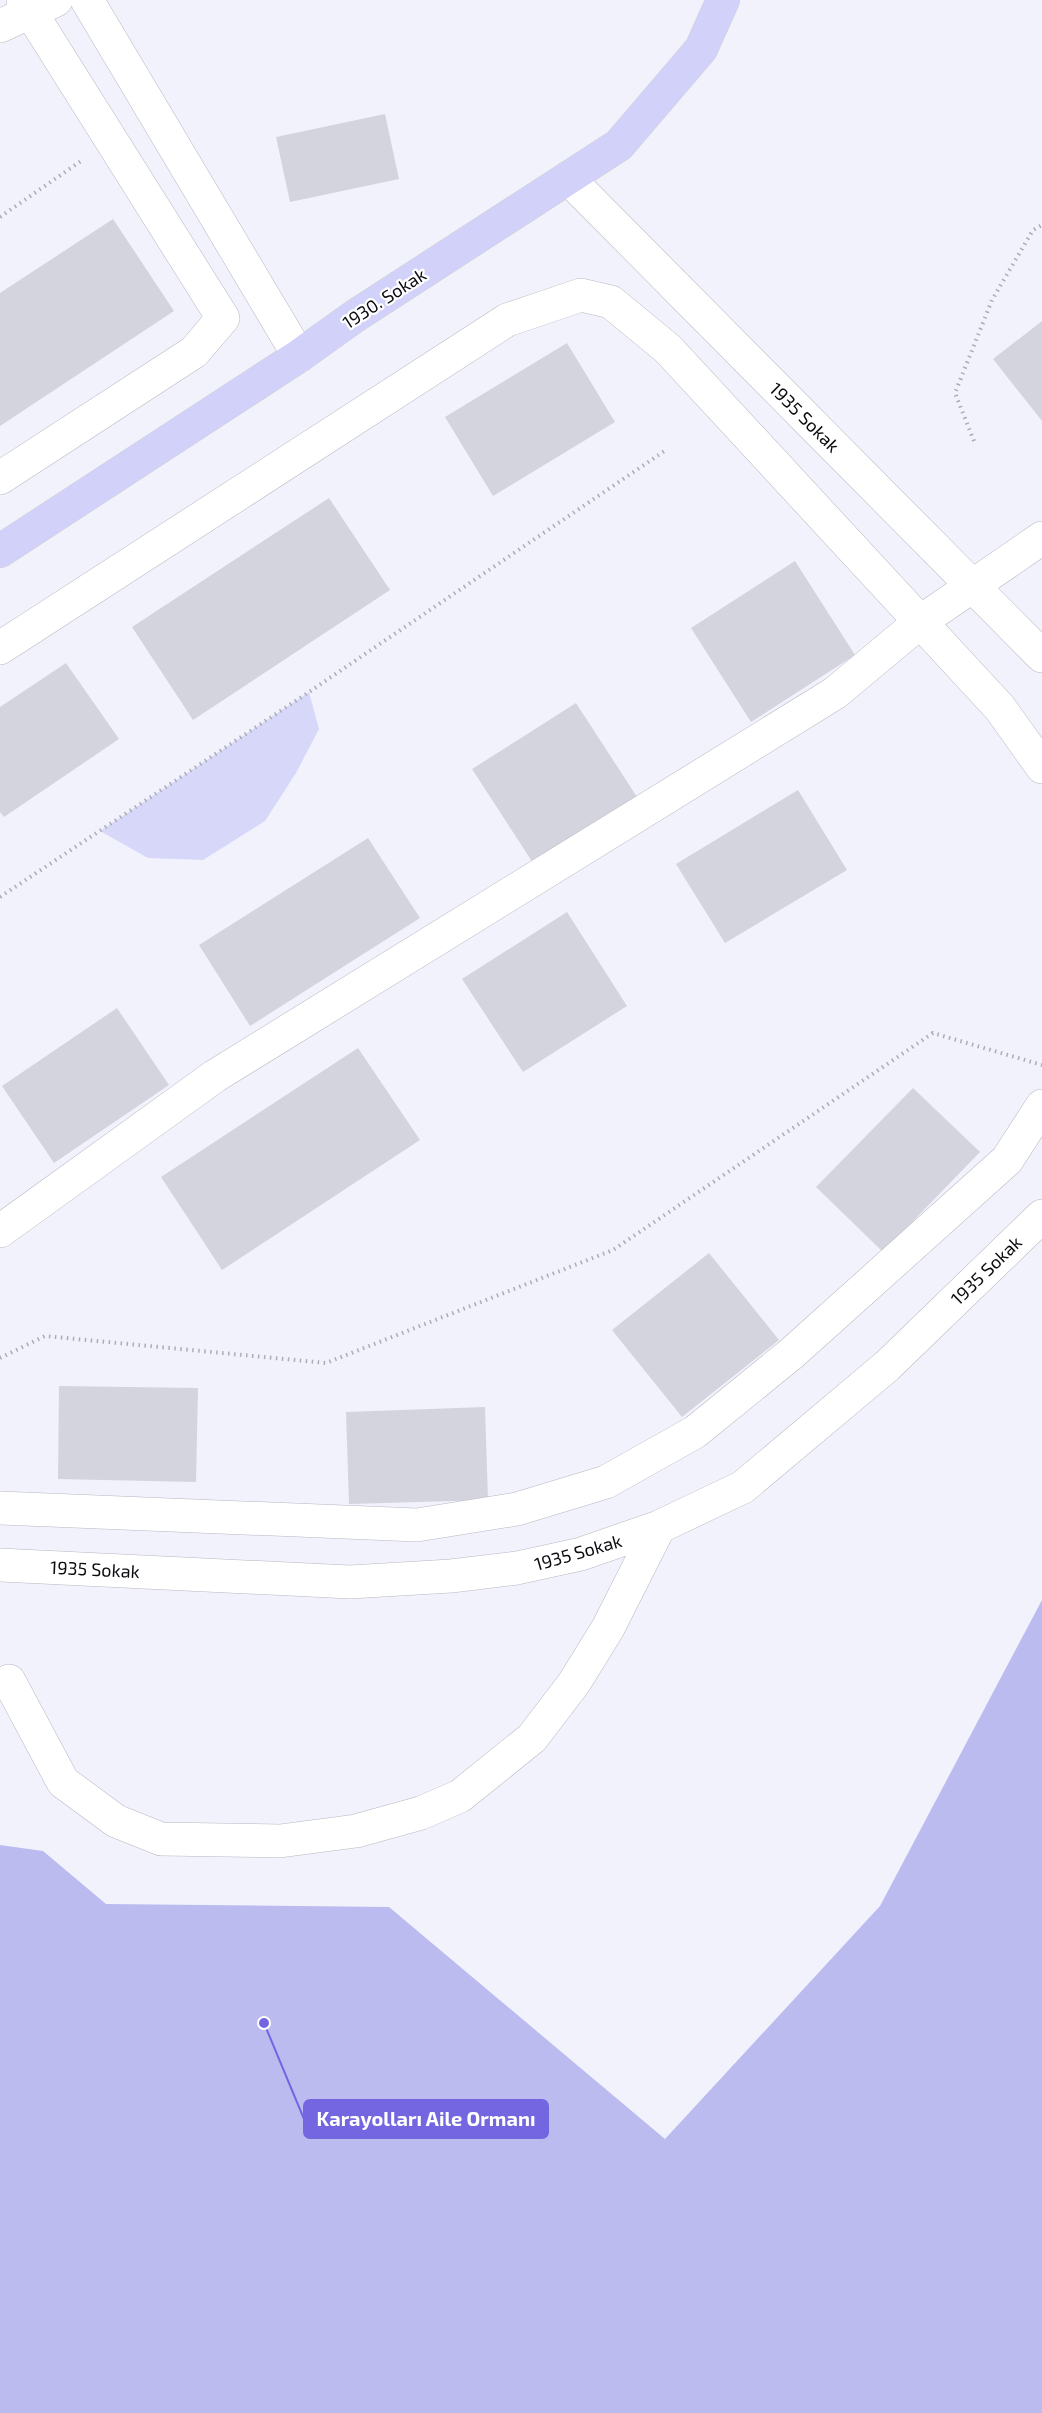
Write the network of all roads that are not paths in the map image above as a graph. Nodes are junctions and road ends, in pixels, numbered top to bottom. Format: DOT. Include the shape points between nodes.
graph roads {
  1 [pos="87,0"];
  2 [pos="723,0"];
  3 [pos="36,4"];
  4 [pos="0,26"];
  5 [pos="568,178"];
  6 [pos="299,356"];
  7 [pos="0,478"];
  8 [pos="1042,538"];
  9 [pos="0,551"];
  10 [pos="972,586"];
  11 [pos="920,622"];
  12 [pos="0,648"];
  13 [pos="1042,656"];
  14 [pos="1042,767"];
  15 [pos="1042,1106"];
  16 [pos="1042,1216"];
  17 [pos="0,1231"];
  18 [pos="0,1509"];
  19 [pos="659,1527"];
  20 [pos="0,1565"];
  21 [pos="9,1681"];
  1 -- 6 [label="street"];
  2 -- 5 [label="main road, 1930. Sokak" via="701,49 619,145"];
  3 -- 4 [label="street"];
  3 -- 7 [label="street" via="111,140 223,318 194,352"];
  5 -- 6 [label="main road, 1930. Sokak"];
  5 -- 10 [label="street, 1935 Sokak"];
  6 -- 9 [label="main road, 1930. Sokak"];
  8 -- 10 [label="street"];
  10 -- 11 [label="street"];
  10 -- 13 [label="street, 1935 Sokak"];
  11 -- 12 [label="street" via="668,349 611,302 581,295 507,320"];
  11 -- 14 [label="street" via="1000,708"];
  11 -- 17 [label="street" via="835,693 215,1076"];
  15 -- 18 [label="street" via="1007,1160 791,1354 695,1432 606,1482 517,1509 417,1525"];
  16 -- 19 [label="street, 1935 Sokak" via="887,1366 743,1487"];
  19 -- 20 [label="street, 1935 Sokak" via="581,1554 517,1569 451,1576 350,1581"];
  19 -- 21 [label="street" via="608,1629 532,1738 460,1796 421,1813 356,1831 280,1841 161,1839 116,1821 63,1782"];
}
